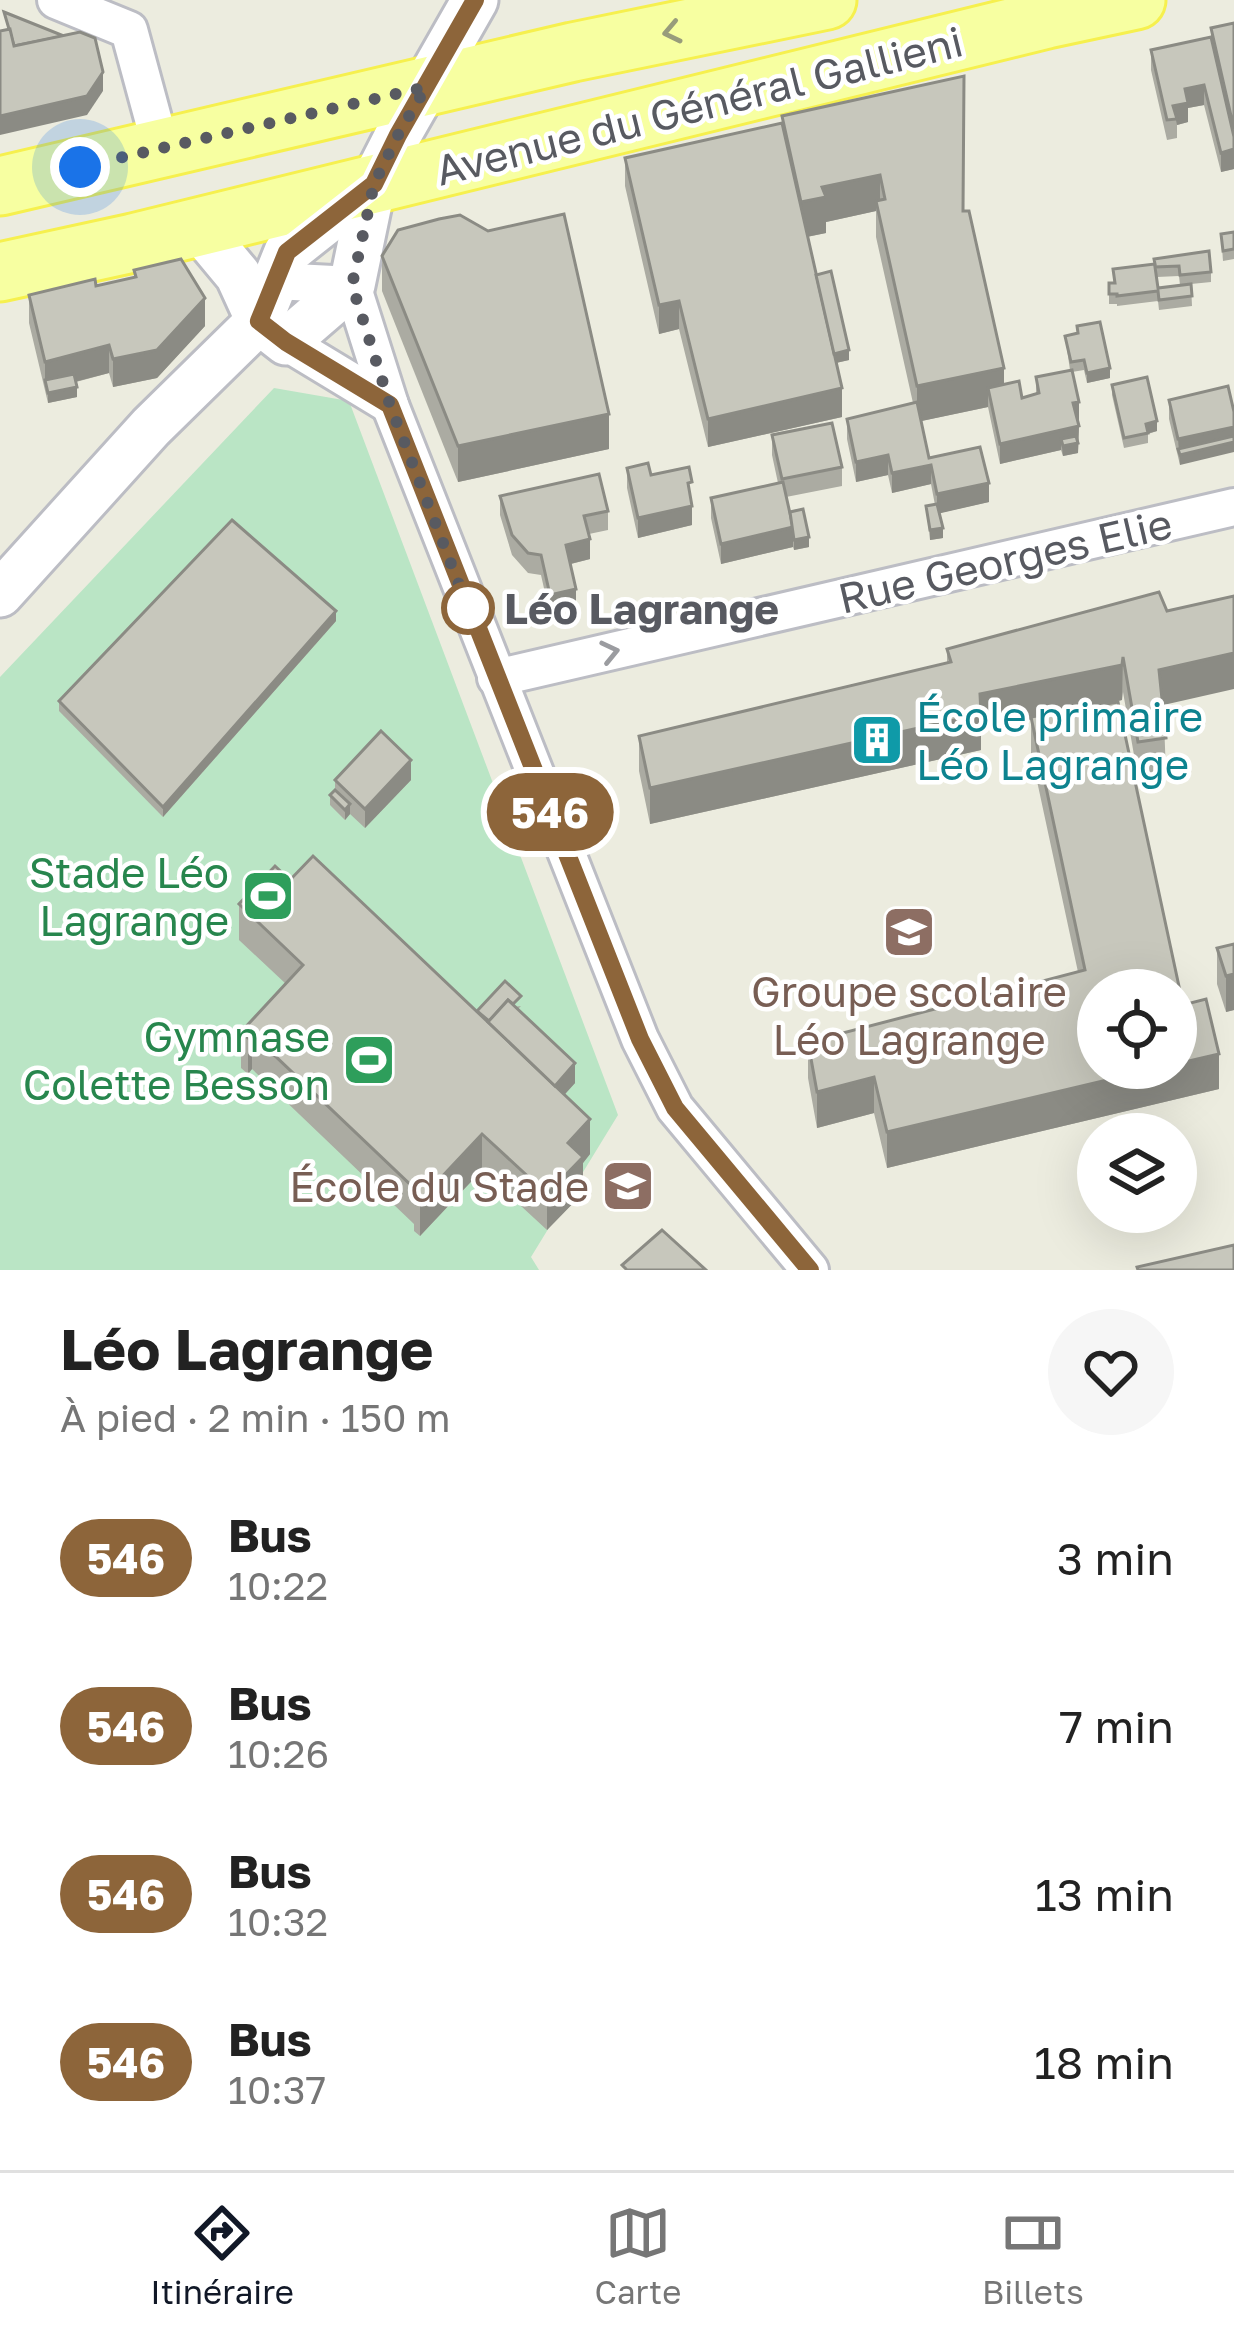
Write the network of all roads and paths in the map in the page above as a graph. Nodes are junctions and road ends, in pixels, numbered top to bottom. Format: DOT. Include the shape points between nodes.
graph roads {
  1 [pos="56,0"];
  2 [pos="475,0"];
  3 [pos="827,0"];
  4 [pos="1136,0"];
  5 [pos="426,87"];
  6 [pos="161,148"];
  7 [pos="374,184"];
  8 [pos="0,186"];
  9 [pos="198,226"];
  10 [pos="0,272"];
  11 [pos="352,285"];
  12 [pos="273,315"];
  13 [pos="390,405"];
  14 [pos="1234,507"];
  15 [pos="0,595"];
  16 [pos="496,678"];
  17 [pos="811,1270"];
  1 -- 6 [label="street" via="129,30"];
  2 -- 5 [label="street"];
  3 -- 5 [label="main road, Avenue du Général Gallieni, one-way"];
  4 -- 7 [label="main road, Avenue du Général Gallieni"];
  5 -- 6 [label="main road, Avenue du Général Gallieni"];
  5 -- 7 [label="street"];
  6 -- 8 [label="main road, Avenue du Général Gallieni"];
  7 -- 9 [label="main road, Avenue du Général Gallieni"];
  7 -- 11 [label="street"];
  7 -- 12 [label="street" via="287,252"];
  9 -- 10 [label="main road, Avenue du Général Gallieni"];
  9 -- 12 [label="street"];
  11 -- 12 [label="street"];
  11 -- 13 [label="street"];
  12 -- 13 [label="street"];
  12 -- 15 [label="street" via="151,428"];
  13 -- 16 [label="street"];
  16 -- 14 [label="street, Rue Georges Elie, one-way"];
  16 -- 17 [label="street" via="675,1108"];
}
